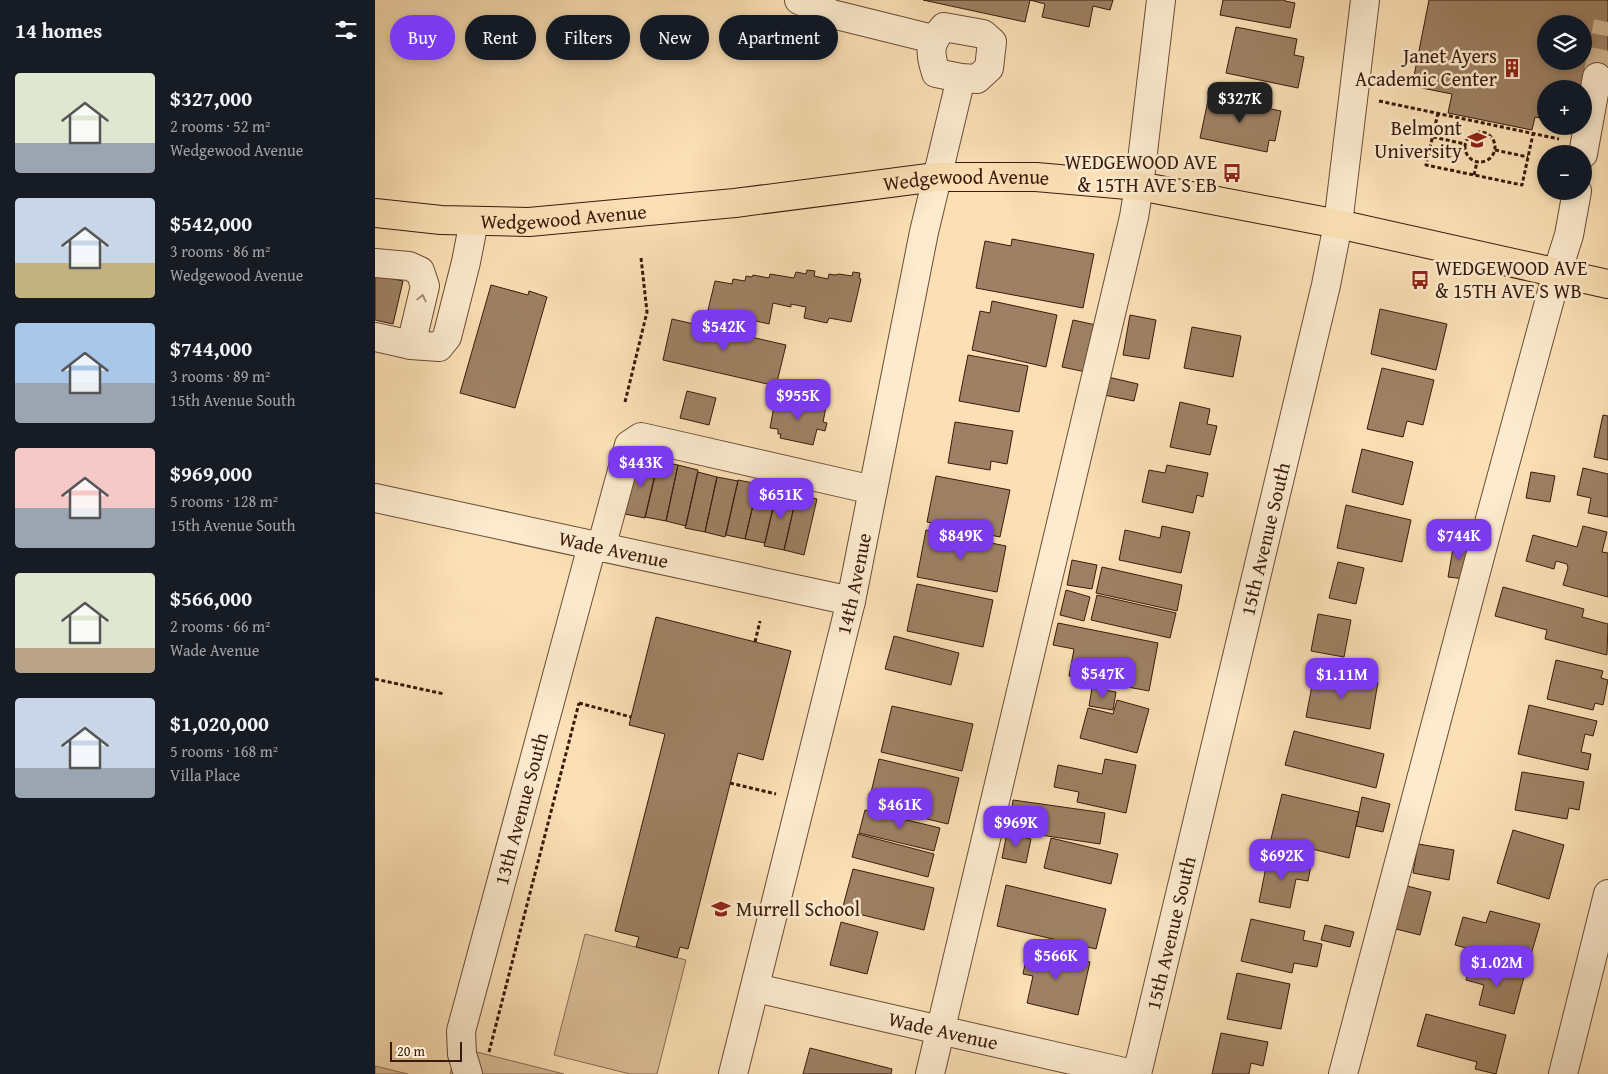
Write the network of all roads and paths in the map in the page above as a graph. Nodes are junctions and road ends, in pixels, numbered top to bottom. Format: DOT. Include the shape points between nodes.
graph roads {
  1 [pos="799,0"];
  2 [pos="1161,0"];
  3 [pos="1365,0"];
  4 [pos="933,38"];
  5 [pos="1597,77"];
  6 [pos="961,78"];
  7 [pos="1379,101"];
  8 [pos="1437,113"];
  9 [pos="1485,124"];
  10 [pos="1483,132"];
  11 [pos="1533,134"];
  12 [pos="1433,137"];
  13 [pos="1465,144"];
  14 [pos="1569,145"];
  15 [pos="1576,145"];
  16 [pos="1495,150"];
  17 [pos="1528,157"];
  18 [pos="1477,162"];
  19 [pos="1474,175"];
  20 [pos="936,177"];
  21 [pos="1139,186"];
  22 [pos="1575,200"];
  23 [pos="375,213"];
  24 [pos="474,221"];
  25 [pos="1338,224"];
  26 [pos="641,258"];
  27 [pos="375,262"];
  28 [pos="1557,273"];
  29 [pos="1608,284"];
  30 [pos="375,336"];
  31 [pos="411,345"];
  32 [pos="625,402"];
  33 [pos="873,490"];
  34 [pos="375,498"];
  35 [pos="597,547"];
  36 [pos="851,601"];
  37 [pos="760,621"];
  38 [pos="755,642"];
  39 [pos="375,680"];
  40 [pos="444,694"];
  41 [pos="581,695"];
  42 [pos="579,703"];
  43 [pos="631,717"];
  44 [pos="730,783"];
  45 [pos="779,794"];
  46 [pos="1608,894"];
  47 [pos="755,988"];
  48 [pos="940,1030"];
  49 [pos="488,1055"];
  50 [pos="467,1074"];
  51 [pos="733,1074"];
  52 [pos="929,1074"];
  53 [pos="1133,1074"];
  54 [pos="1137,1074"];
  55 [pos="1343,1074"];
  56 [pos="1563,1074"];
  1 -- 4 [label="street" via="832,14"];
  2 -- 21 [label="street"];
  3 -- 25 [label="street, 15th Avenue South"];
  4 -- 6 [label="street" via="931,59 936,73"];
  4 -- 6 [label="street" via="944,27 983,34 993,42 989,68 977,79"];
  5 -- 15 [label="street"];
  6 -- 20 [label="street, 14th Avenue"];
  7 -- 8 [label="path"];
  8 -- 9 [label="path"];
  8 -- 12 [label="path"];
  9 -- 10 [label="path"];
  9 -- 11 [label="path"];
  10 -- 13 [label="path" via="1471,135"];
  10 -- 16 [label="path" via="1493,138"];
  11 -- 14 [label="path"];
  11 -- 17 [label="path"];
  12 -- 13 [label="path"];
  12 -- 19 [label="path" via="1426,165"];
  13 -- 18 [label="path" via="1467,154"];
  16 -- 17 [label="path"];
  16 -- 18 [label="path" via="1487,161"];
  17 -- 19 [label="path" via="1522,186"];
  18 -- 19 [label="path"];
  20 -- 21 [label="main road, Wedgewood Avenue" via="1036,176"];
  20 -- 24 [label="main road, Wedgewood Avenue" via="735,203 529,222"];
  20 -- 33 [label="street, 14th Avenue"];
  21 -- 25 [label="main road, Wedgewood Avenue"];
  21 -- 48 [label="street"];
  22 -- 28 [label="street"];
  23 -- 24 [label="main road, Wedgewood Avenue"];
  24 -- 31 [label="street" via="447,337 439,348"];
  25 -- 28 [label="main road, Wedgewood Avenue"];
  25 -- 54 [label="street, 15th Avenue South" via="1286,457"];
  26 -- 32 [label="path" via="647,312"];
  31 -- 27 [label="street, one-way" via="425,286 420,271 409,266"];
  28 -- 29 [label="main road, Wedgewood Avenue"];
  28 -- 55 [label="street"];
  30 -- 31 [label="street"];
  33 -- 35 [label="street, 13th Avenue South" via="641,437 629,445"];
  33 -- 36 [label="street, 14th Avenue"];
  34 -- 35 [label="street, Wade Avenue"];
  35 -- 36 [label="street, Wade Avenue"];
  35 -- 50 [label="street, 13th Avenue South" via="461,1031"];
  36 -- 47 [label="street, 14th Avenue"];
  37 -- 38 [label="path"];
  39 -- 40 [label="path"];
  41 -- 42 [label="path"];
  42 -- 43 [label="path"];
  42 -- 49 [label="path"];
  44 -- 45 [label="path"];
  46 -- 56 [label="street"];
  47 -- 48 [label="street, Wade Avenue"];
  47 -- 51 [label="street, 14th Avenue"];
  48 -- 52 [label="street"];
  48 -- 53 [label="street, Wade Avenue"];
}
